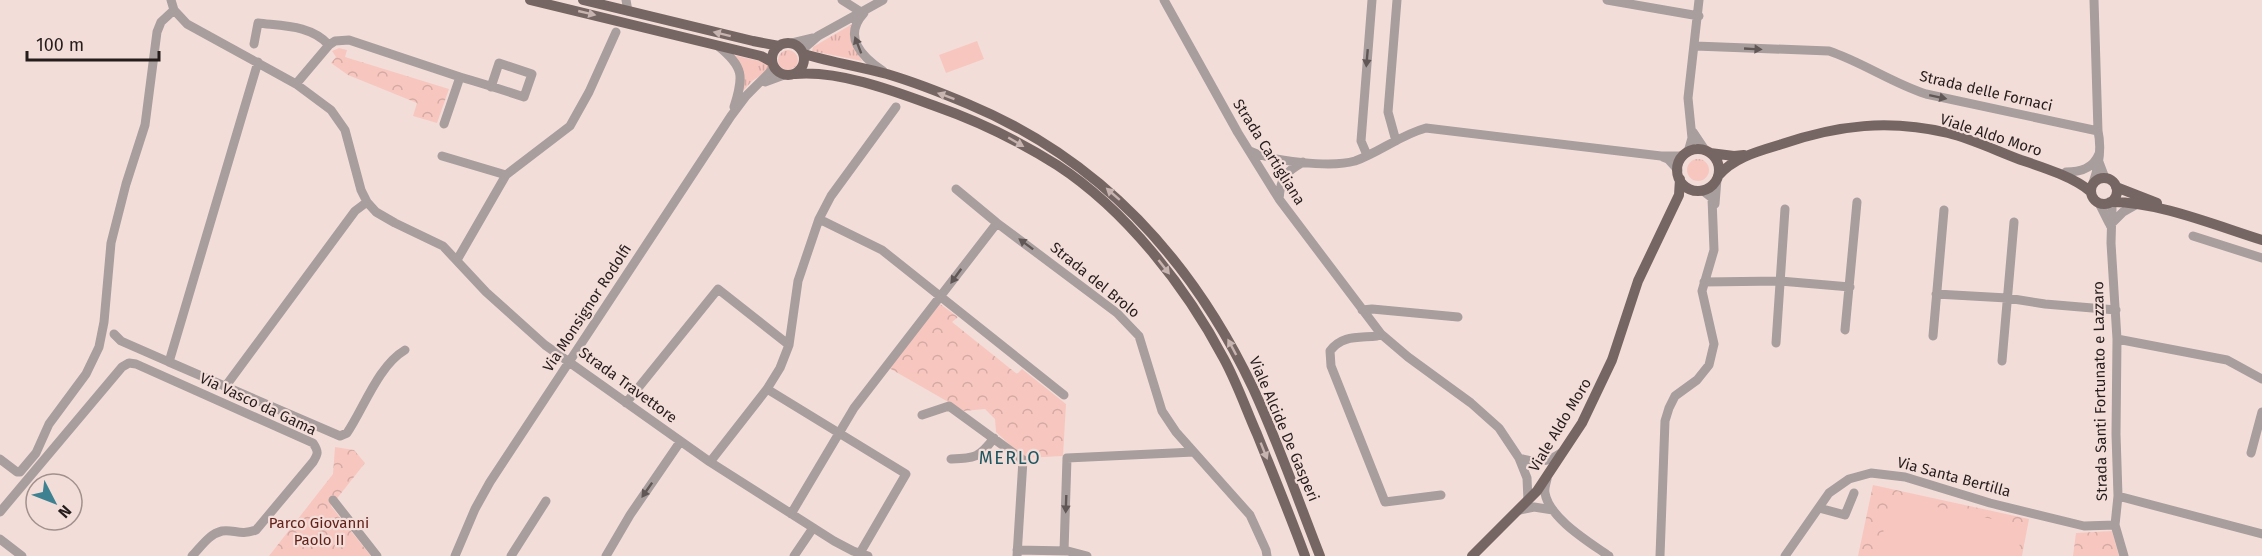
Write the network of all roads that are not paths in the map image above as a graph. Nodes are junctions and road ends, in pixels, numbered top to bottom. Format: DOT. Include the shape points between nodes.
graph roads {
  1 [pos="530,0"];
  2 [pos="583,0"];
  3 [pos="842,0"];
  4 [pos="883,0"];
  5 [pos="1164,0"];
  6 [pos="1371,0"];
  7 [pos="1397,0"];
  8 [pos="1607,0"];
  9 [pos="1699,0"];
  10 [pos="2094,0"];
  11 [pos="173,5"];
  12 [pos="627,5"];
  13 [pos="871,7"];
  14 [pos="861,12"];
  15 [pos="1699,16"];
  16 [pos="616,32"];
  17 [pos="254,44"];
  18 [pos="329,45"];
  19 [pos="716,45"];
  20 [pos="779,46"];
  21 [pos="1695,46"];
  22 [pos="799,49"];
  23 [pos="258,62"];
  24 [pos="773,65"];
  25 [pos="789,74"];
  26 [pos="889,75"];
  27 [pos="460,76"];
  28 [pos="296,84"];
  29 [pos="757,85"];
  30 [pos="491,87"];
  31 [pos="896,107"];
  32 [pos="731,116"];
  33 [pos="444,124"];
  34 [pos="1692,129"];
  35 [pos="2098,131"];
  36 [pos="1396,141"];
  37 [pos="1248,150"];
  38 [pos="1708,152"];
  39 [pos="2100,152"];
  40 [pos="1753,153"];
  41 [pos="1685,154"];
  42 [pos="1367,155"];
  43 [pos="442,156"];
  44 [pos="1660,156"];
  45 [pos="1284,160"];
  46 [pos="1303,162"];
  47 [pos="2099,162"];
  48 [pos="2044,168"];
  49 [pos="1288,171"];
  50 [pos="2066,172"];
  51 [pos="506,175"];
  52 [pos="1679,175"];
  53 [pos="1264,176"];
  54 [pos="2105,177"];
  55 [pos="1718,178"];
  56 [pos="2092,186"];
  57 [pos="2116,187"];
  58 [pos="956,189"];
  59 [pos="1699,190"];
  60 [pos="1279,199"];
  61 [pos="367,202"];
  62 [pos="1857,202"];
  63 [pos="2104,202"];
  64 [pos="2137,204"];
  65 [pos="1785,209"];
  66 [pos="1713,210"];
  67 [pos="1944,210"];
  68 [pos="2176,213"];
  69 [pos="819,219"];
  70 [pos="1668,221"];
  71 [pos="2014,222"];
  72 [pos="997,223"];
  73 [pos="2110,225"];
  74 [pos="2193,236"];
  75 [pos="2262,240"];
  76 [pos="2262,258"];
  77 [pos="457,260"];
  78 [pos="1780,281"];
  79 [pos="1704,282"];
  80 [pos="1850,287"];
  81 [pos="1936,294"];
  82 [pos="940,297"];
  83 [pos="2007,298"];
  84 [pos="1362,310"];
  85 [pos="2116,310"];
  86 [pos="1458,317"];
  87 [pos="1845,330"];
  88 [pos="114,334"];
  89 [pos="1381,334"];
  90 [pos="1933,336"];
  91 [pos="2117,339"];
  92 [pos="1776,343"];
  93 [pos="789,345"];
  94 [pos="405,350"];
  95 [pos="570,361"];
  96 [pos="2002,361"];
  97 [pos="169,362"];
  98 [pos="2262,379"];
  99 [pos="225,387"];
  100 [pos="768,389"];
  101 [pos="1064,395"];
  102 [pos="626,403"];
  103 [pos="2262,412"];
  104 [pos="922,415"];
  105 [pos="839,432"];
  106 [pos="994,438"];
  107 [pos="680,442"];
  108 [pos="1565,450"];
  109 [pos="1194,452"];
  110 [pos="2251,453"];
  111 [pos="1519,458"];
  112 [pos="0,459"];
  113 [pos="951,459"];
  114 [pos="710,462"];
  115 [pos="1548,477"];
  116 [pos="1854,493"];
  117 [pos="1441,495"];
  118 [pos="2118,496"];
  119 [pos="333,500"];
  120 [pos="546,501"];
  121 [pos="1524,506"];
  122 [pos="1819,508"];
  123 [pos="1553,510"];
  124 [pos="0,512"];
  125 [pos="792,514"];
  126 [pos="2115,525"];
  127 [pos="813,528"];
  128 [pos="2262,534"];
  129 [pos="0,539"];
  130 [pos="1064,551"];
  131 [pos="1017,553"];
  132 [pos="864,555"];
  133 [pos="22,556"];
  134 [pos="192,556"];
  135 [pos="377,556"];
  136 [pos="455,556"];
  137 [pos="511,556"];
  138 [pos="606,556"];
  139 [pos="794,556"];
  140 [pos="1087,556"];
  141 [pos="1267,556"];
  142 [pos="1305,556"];
  143 [pos="1320,556"];
  144 [pos="1472,556"];
  145 [pos="1608,556"];
  146 [pos="1660,556"];
  147 [pos="1785,556"];
  148 [pos="2124,556"];
  1 -- 19 [label="main road, one-way"];
  2 -- 12 [label="main road, Viale Alcide De Gasperi"];
  3 -- 14 [label="street"];
  4 -- 13 [label="street"];
  5 -- 37 [label="street, Strada Cartigliana"];
  6 -- 42 [label="street, one-way" via="1361,141"];
  7 -- 36 [label="street" via="1388,112"];
  8 -- 15 [label="street"];
  9 -- 15 [label="street"];
  10 -- 35 [label="street"];
  11 -- 23 [label="street" via="187,24"];
  11 -- 112 [label="street" via="157,32 145,124 111,243 104,322 96,357 20,472"];
  20 -- 12 [label="main road, Viale Alcide De Gasperi, one-way"];
  13 -- 14 [label="street"];
  26 -- 13 [label="street, one-way" via="857,48 856,26"];
  14 -- 22 [label="street"];
  15 -- 21 [label="street"];
  16 -- 51 [label="street" via="570,126"];
  17 -- 18 [label="street" via="258,23 306,29"];
  18 -- 27 [label="street" via="349,40"];
  18 -- 28 [label="street"];
  19 -- 24 [label="main road" via="761,56"];
  19 -- 32 [label="street" via="739,68 738,94"];
  20 -- 22 [label="main road, Viale Alcide De Gasperi"];
  20 -- 24 [label="main road" via="773,53"];
  21 -- 34 [label="street" via="1689,98"];
  21 -- 35 [label="street, Strada delle Fornaci, one-way" via="1828,51 1926,94"];
  22 -- 25 [label="main road" via="802,68"];
  22 -- 26 [label="main road, Viale Alcide De Gasperi"];
  23 -- 28 [label="street"];
  23 -- 97 [label="street"];
  24 -- 25 [label="main road"];
  24 -- 29 [label="street, Via Monsignor Rodolfi"];
  25 -- 29 [label="street, Via Monsignor Rodolfi"];
  25 -- 142 [label="main road, Viale Alcide De Gasperi, one-way" via="808,73 861,83 961,115 1058,166 1103,202 1182,291 1225,360"];
  143 -- 26 [label="main road, Viale Alcide De Gasperi, one-way" via="1254,390 1236,355 1193,284 1144,224 1112,192 1063,155 968,104"];
  27 -- 30 [label="street"];
  27 -- 33 [label="street"];
  28 -- 61 [label="street" via="341,122"];
  29 -- 32 [label="street, Via Monsignor Rodolfi"];
  30 -- 30 [label="street" via="499,63 532,74 524,97"];
  31 -- 69 [label="street" via="831,196"];
  32 -- 95 [label="street, Via Monsignor Rodolfi"];
  34 -- 38 [label="street"];
  34 -- 41 [label="street" via="1692,144"];
  35 -- 39 [label="street"];
  36 -- 42 [label="street"];
  36 -- 44 [label="street" via="1426,128"];
  37 -- 45 [label="street"];
  37 -- 53 [label="street, Strada Cartigliana"];
  38 -- 40 [label="main road, Viale Aldo Moro" via="1734,156"];
  38 -- 41 [label="main road, Viale Aldo Moro" via="1696,149"];
  38 -- 55 [label="main road" via="1717,161"];
  39 -- 47 [label="street"];
  39 -- 50 [label="street, Viale Aldo Moro" via="2088,168"];
  40 -- 48 [label="main road, Viale Aldo Moro" via="1812,134 1879,124 1949,133"];
  40 -- 55 [label="main road, Viale Aldo Moro" via="1739,159"];
  41 -- 44 [label="street"];
  41 -- 52 [label="main road, Viale Aldo Moro"];
  42 -- 46 [label="street" via="1353,161"];
  43 -- 51 [label="street"];
  44 -- 52 [label="street" via="1668,159"];
  45 -- 46 [label="street"];
  45 -- 53 [label="street" via="1274,162"];
  46 -- 49 [label="street"];
  47 -- 54 [label="street"];
  47 -- 56 [label="street"];
  48 -- 50 [label="main road, Viale Aldo Moro"];
  48 -- 56 [label="main road, Viale Aldo Moro"];
  49 -- 53 [label="street"];
  49 -- 60 [label="street"];
  50 -- 56 [label="main road, Viale Aldo Moro"];
  51 -- 77 [label="street"];
  52 -- 59 [label="main road" via="1684,185"];
  52 -- 70 [label="main road, Viale Aldo Moro" via="1679,195"];
  53 -- 60 [label="street, Strada Cartigliana"];
  54 -- 56 [label="main road"];
  54 -- 57 [label="main road"];
  55 -- 59 [label="main road, Viale Aldo Moro" via="1708,188"];
  55 -- 66 [label="street"];
  56 -- 63 [label="main road" via="2094,200"];
  57 -- 63 [label="main road, Strada Santi Fortunato e Lazzaro" via="2116,195"];
  57 -- 68 [label="main road"];
  58 -- 72 [label="street, Strada del Brolo"];
  59 -- 66 [label="street" via="1712,198"];
  59 -- 70 [label="main road, Viale Aldo Moro"];
  60 -- 84 [label="street, Strada Cartigliana"];
  61 -- 77 [label="street, Strada Travettore" via="383,218 443,246"];
  61 -- 99 [label="street" via="355,211"];
  62 -- 80 [label="street"];
  63 -- 64 [label="main road"];
  63 -- 73 [label="street, Strada Santi Fortunato e Lazzaro" via="2112,208"];
  64 -- 68 [label="main road"];
  64 -- 73 [label="street"];
  65 -- 78 [label="street"];
  66 -- 79 [label="street" via="1714,250"];
  67 -- 81 [label="street"];
  68 -- 75 [label="main road"];
  69 -- 82 [label="street" via="882,250"];
  69 -- 93 [label="street" via="798,281"];
  70 -- 108 [label="main road, Viale Aldo Moro" via="1638,281 1598,394"];
  71 -- 83 [label="street"];
  72 -- 82 [label="street, one-way"];
  109 -- 72 [label="street, Strada del Brolo, one-way" via="1162,411 1139,336 1123,318"];
  73 -- 85 [label="street, Strada Santi Fortunato e Lazzaro"];
  74 -- 76 [label="street"];
  77 -- 95 [label="street, Strada Travettore" via="505,311"];
  78 -- 79 [label="street"];
  78 -- 80 [label="street"];
  78 -- 92 [label="street"];
  79 -- 146 [label="street" via="1702,291 1714,344 1709,365 1675,396 1665,421"];
  80 -- 87 [label="street"];
  81 -- 83 [label="street"];
  81 -- 90 [label="street"];
  82 -- 101 [label="street"];
  82 -- 105 [label="street"];
  83 -- 85 [label="street"];
  83 -- 96 [label="street"];
  84 -- 86 [label="street"];
  84 -- 89 [label="street, Strada Cartigliana"];
  85 -- 91 [label="street, Strada Santi Fortunato e Lazzaro"];
  88 -- 97 [label="street" via="121,341"];
  89 -- 111 [label="street, Strada Cartigliana" via="1486,415"];
  89 -- 117 [label="street" via="1336,342 1329,351 1331,366 1385,502"];
  91 -- 98 [label="street" via="2227,360"];
  91 -- 118 [label="street, Strada Santi Fortunato e Lazzaro"];
  93 -- 100 [label="street"];
  93 -- 102 [label="street" via="717,289"];
  94 -- 99 [label="street" via="371,390 347,433 340,436"];
  95 -- 102 [label="street, Strada Travettore"];
  95 -- 136 [label="street, Via Monsignor Rodolfi" via="490,482"];
  97 -- 99 [label="street"];
  100 -- 105 [label="street"];
  100 -- 114 [label="street"];
  102 -- 107 [label="street, Strada Travettore"];
  103 -- 110 [label="street"];
  104 -- 106 [label="street" via="949,406"];
  105 -- 125 [label="street"];
  105 -- 132 [label="street" via="906,474"];
  106 -- 113 [label="street" via="983,453 973,458"];
  106 -- 131 [label="street" via="1023,460"];
  107 -- 114 [label="street, Strada Travettore"];
  107 -- 138 [label="street, one-way"];
  108 -- 111 [label="street" via="1546,461"];
  108 -- 115 [label="main road, Viale Aldo Moro"];
  109 -- 130 [label="street, one-way" via="1067,458"];
  109 -- 141 [label="street, Strada del Brolo" via="1250,515"];
  111 -- 121 [label="street, Strada Cartigliana" via="1527,478"];
  114 -- 125 [label="street, Strada Travettore"];
  115 -- 121 [label="main road, Viale Aldo Moro"];
  115 -- 123 [label="street" via="1545,494"];
  116 -- 122 [label="street" via="1845,515"];
  118 -- 126 [label="street, Strada Santi Fortunato e Lazzaro"];
  118 -- 128 [label="street"];
  119 -- 135 [label="street"];
  120 -- 137 [label="street"];
  121 -- 123 [label="street"];
  121 -- 144 [label="main road, Viale Aldo Moro"];
  122 -- 126 [label="street, Via Santa Bertilla" via="1829,493 1849,479 1871,473 1905,477 2084,526"];
  122 -- 147 [label="street, Via Santa Bertilla"];
  123 -- 145 [label="street"];
  124 -- 134 [label="street, Via Vasco da Gama" via="122,367 136,364 318,450 313,462 256,530 244,534 224,531 210,537"];
  125 -- 127 [label="street, Strada Travettore"];
  126 -- 148 [label="street, Strada Santi Fortunato e Lazzaro"];
  127 -- 132 [label="street, Strada Travettore"];
  127 -- 139 [label="street"];
  129 -- 133 [label="street"];
  130 -- 131 [label="street"];
  130 -- 140 [label="street"];
}
